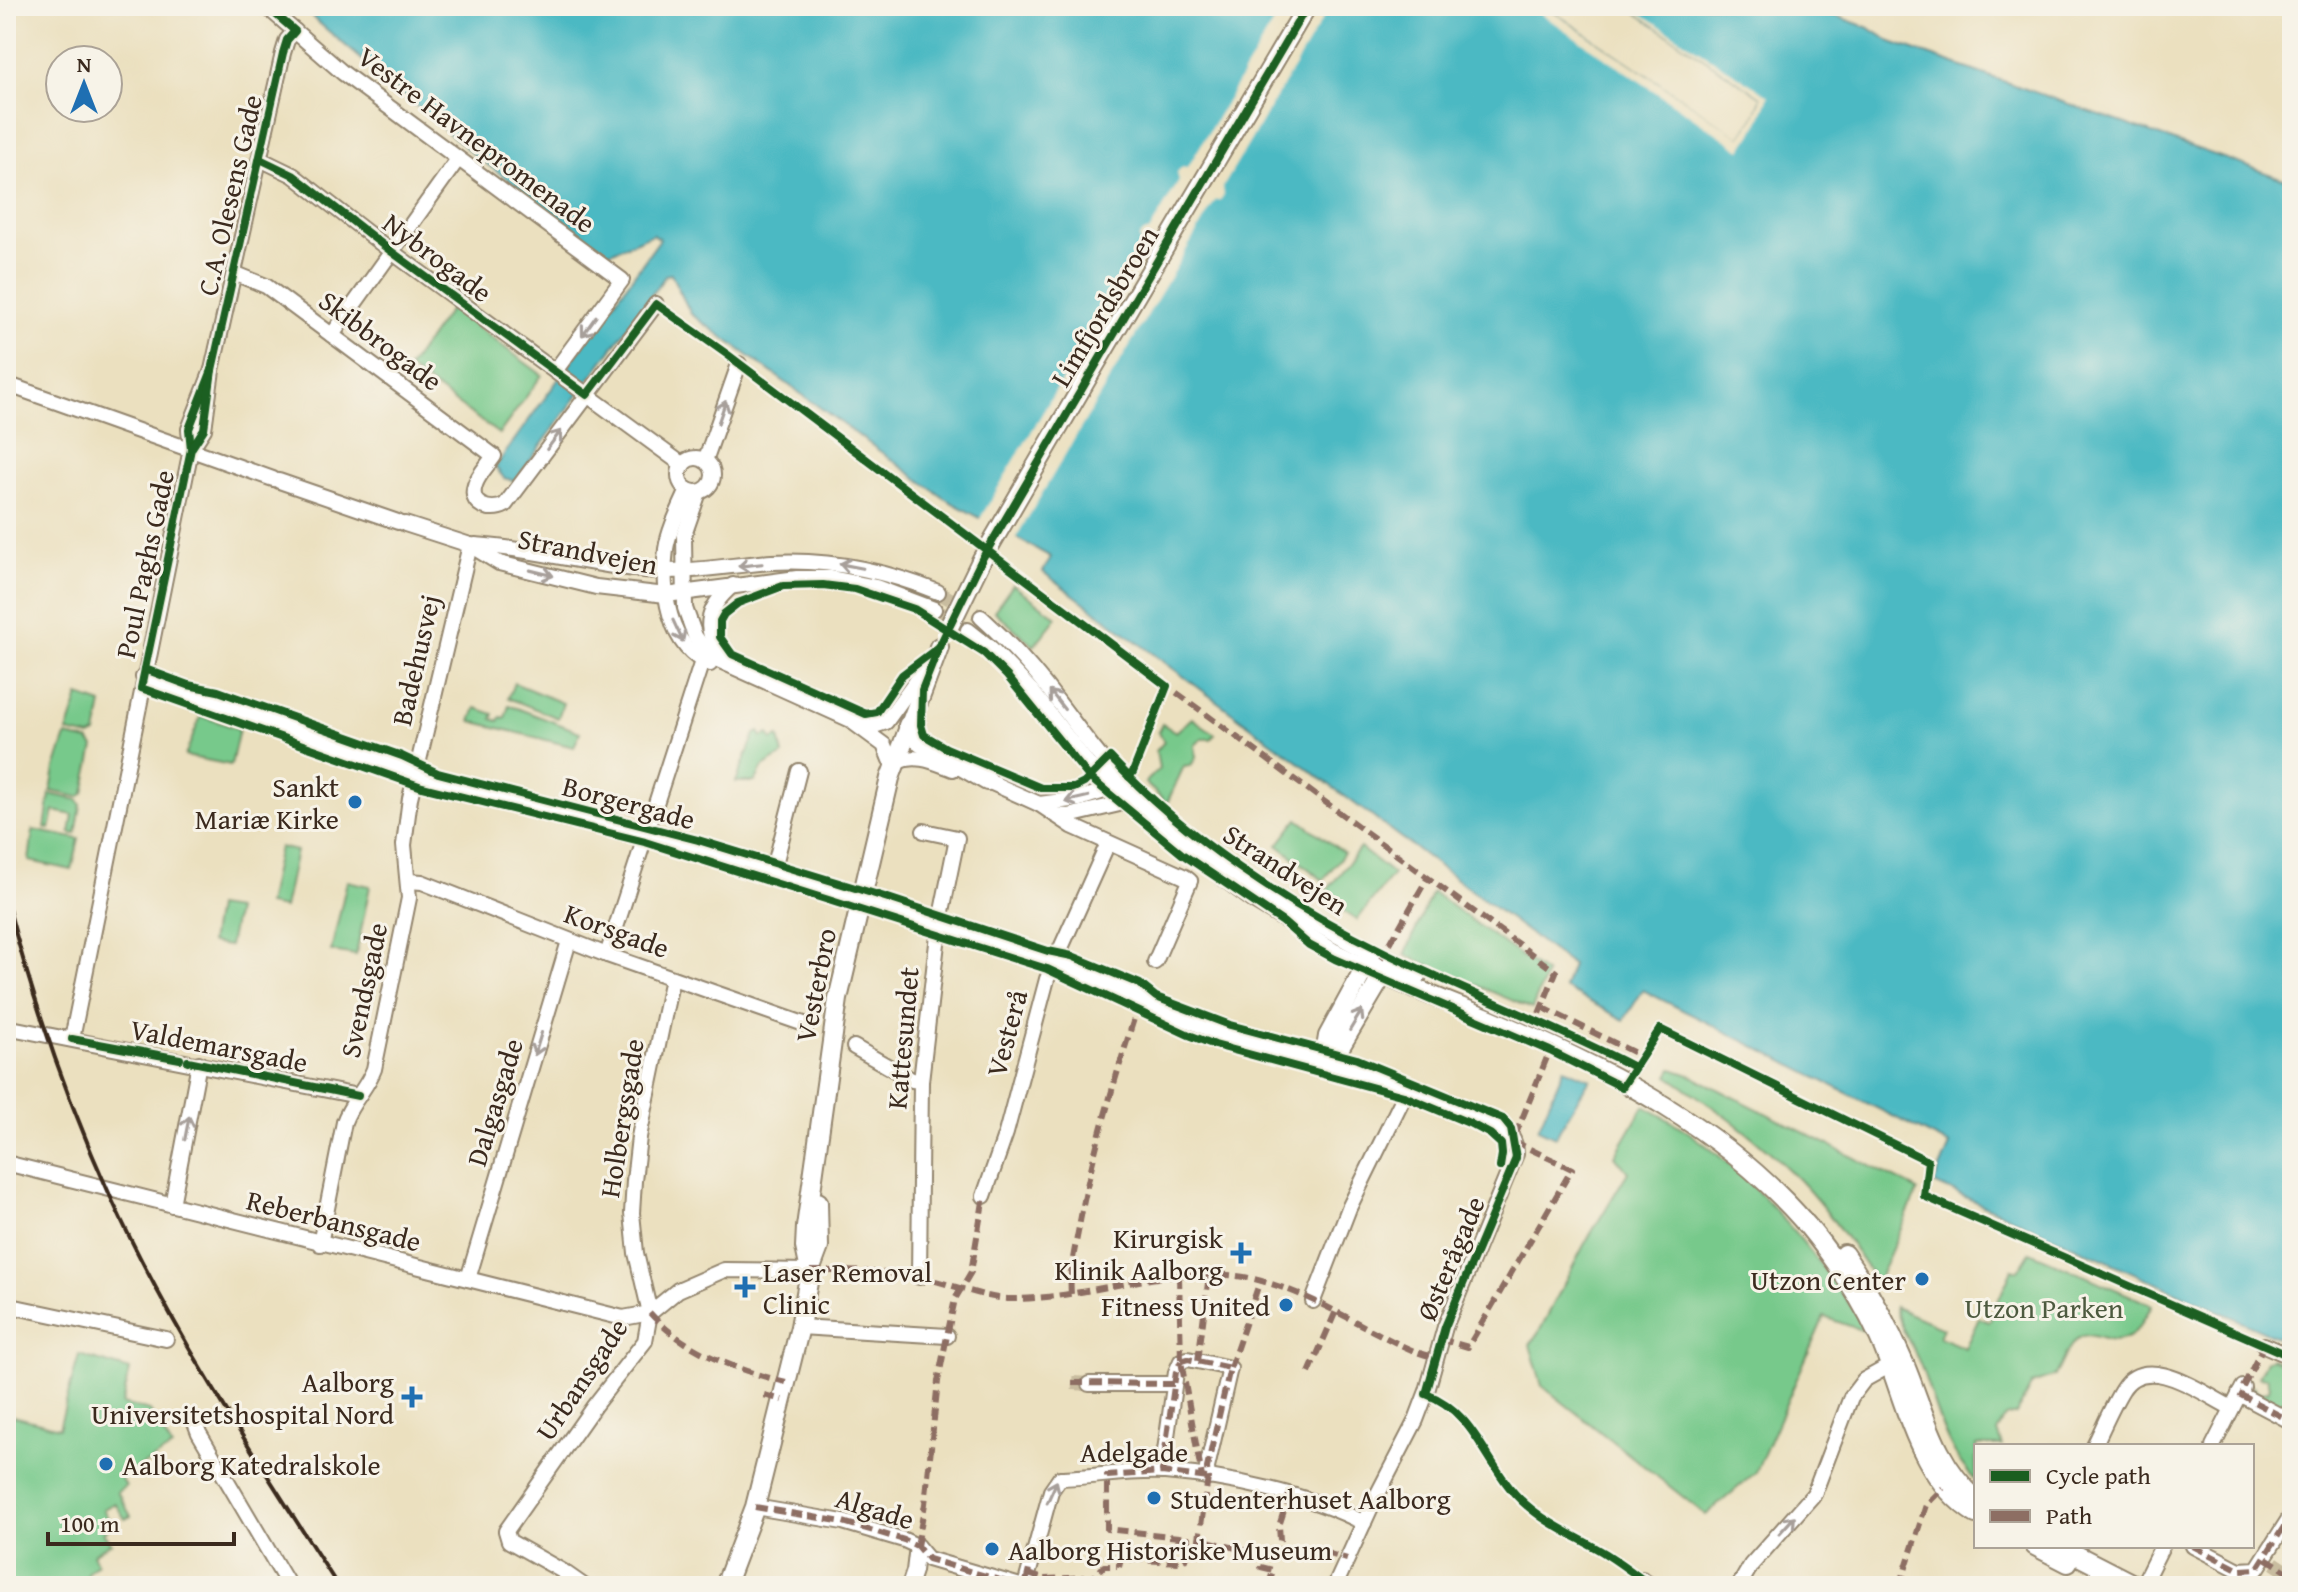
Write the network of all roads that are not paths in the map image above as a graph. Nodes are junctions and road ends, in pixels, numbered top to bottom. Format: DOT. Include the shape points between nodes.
graph roads {
  1 [pos="266,6"];
  2 [pos="1307,6"];
  3 [pos="295,31"];
  4 [pos="260,159"];
  5 [pos="458,159"];
  6 [pos="392,252"];
  7 [pos="234,273"];
  8 [pos="656,304"];
  9 [pos="332,335"];
  10 [pos="739,364"];
  11 [pos="557,373"];
  12 [pos="6,384"];
  13 [pos="586,394"];
  14 [pos="191,449"];
  15 [pos="705,461"];
  16 [pos="683,465"];
  17 [pos="693,491"];
  18 [pos="470,545"];
  19 [pos="665,571"];
  20 [pos="684,571"];
  21 [pos="733,585"];
  22 [pos="684,592"];
  23 [pos="938,592"];
  24 [pos="666,595"];
  25 [pos="934,609"];
  26 [pos="981,617"];
  27 [pos="968,630"];
  28 [pos="943,640"];
  29 [pos="702,661"];
  30 [pos="738,671"];
  31 [pos="143,677"];
  32 [pos="851,720"];
  33 [pos="908,725"];
  34 [pos="893,766"];
  35 [pos="799,771"];
  36 [pos="415,773"];
  37 [pos="987,781"];
  38 [pos="1119,785"];
  39 [pos="1128,802"];
  40 [pos="1039,804"];
  41 [pos="1054,815"];
  42 [pos="924,831"];
  43 [pos="648,834"];
  44 [pos="1108,843"];
  45 [pos="773,872"];
  46 [pos="409,881"];
  47 [pos="861,900"];
  48 [pos="939,926"];
  49 [pos="569,941"];
  50 [pos="607,955"];
  51 [pos="1155,962"];
  52 [pos="1056,963"];
  53 [pos="1377,967"];
  54 [pos="672,978"];
  55 [pos="807,1025"];
  56 [pos="6,1027"];
  57 [pos="72,1039"];
  58 [pos="854,1047"];
  59 [pos="1324,1061"];
  60 [pos="199,1063"];
  61 [pos="921,1081"];
  62 [pos="1408,1088"];
  63 [pos="358,1096"];
  64 [pos="6,1163"];
  65 [pos="984,1196"];
  66 [pos="172,1205"];
  67 [pos="320,1244"];
  68 [pos="810,1271"];
  69 [pos="919,1277"];
  70 [pos="468,1279"];
  71 [pos="1313,1301"];
  72 [pos="6,1305"];
  73 [pos="650,1313"];
  74 [pos="800,1327"];
  75 [pos="1882,1330"];
  76 [pos="947,1336"];
  77 [pos="166,1339"];
  78 [pos="2264,1345"];
  79 [pos="2292,1357"];
  80 [pos="1891,1365"];
  81 [pos="1089,1384"];
  82 [pos="1174,1384"];
  83 [pos="2232,1408"];
  84 [pos="194,1420"];
  85 [pos="2292,1422"];
  86 [pos="2095,1444"];
  87 [pos="2214,1444"];
  88 [pos="1162,1472"];
  89 [pos="1208,1478"];
  90 [pos="1974,1497"];
  91 [pos="755,1507"];
  92 [pos="1974,1512"];
  93 [pos="2292,1514"];
  94 [pos="1364,1523"];
  95 [pos="745,1536"];
  96 [pos="917,1546"];
  97 [pos="2039,1548"];
  98 [pos="2063,1548"];
  99 [pos="2161,1548"];
  100 [pos="2197,1548"];
  101 [pos="993,1582"];
  102 [pos="289,1586"];
  103 [pos="584,1586"];
  104 [pos="716,1586"];
  105 [pos="725,1586"];
  106 [pos="909,1586"];
  107 [pos="1022,1586"];
  108 [pos="1335,1586"];
  109 [pos="1739,1586"];
  110 [pos="2110,1586"];
  111 [pos="2139,1586"];
  1 -- 3 [label="street, Vestre Havnepromenade"];
  2 -- 28 [label="main road, Limfjordsbroen, bridge" via="989,546"];
  3 -- 4 [label="street, C.A. Olesens Gade" via="283,53"];
  3 -- 5 [label="street, Vestre Havnepromenade"];
  4 -- 6 [label="street, Nybrogade" via="293,175"];
  4 -- 7 [label="street, C.A. Olesens Gade"];
  5 -- 6 [label="street"];
  5 -- 11 [label="street, Vestre Havnepromenade, one-way" via="622,280"];
  6 -- 9 [label="street"];
  6 -- 11 [label="street, Nybrogade"];
  7 -- 9 [label="street, Skibbrogade" via="266,286"];
  7 -- 14 [label="street, C.A. Olesens Gade" via="203,434"];
  8 -- 13 [label="street"];
  9 -- 13 [label="street, Skibbrogade, one-way" via="494,456 475,483 475,499 481,506 505,505"];
  15 -- 10 [label="street, one-way"];
  11 -- 13 [label="street, Nybrogade"];
  12 -- 14 [label="street, Strandvejen"];
  13 -- 16 [label="street, Nybrogade"];
  14 -- 18 [label="street, Strandvejen"];
  14 -- 31 [label="street, Poul Paghs Gade"];
  15 -- 16 [label="street" via="694,458"];
  15 -- 17 [label="street" via="712,481 704,490"];
  16 -- 17 [label="street" via="679,477"];
  17 -- 19 [label="street" via="666,546"];
  17 -- 20 [label="street" via="684,535"];
  18 -- 19 [label="street, Strandvejen"];
  18 -- 24 [label="street, Strandvejen, one-way" via="499,563 596,587"];
  18 -- 36 [label="street, Badehusvej"];
  19 -- 20 [label="street, Strandvejen"];
  19 -- 24 [label="street"];
  20 -- 22 [label="street"];
  23 -- 20 [label="street, Strandvejen, one-way" via="838,563 770,562"];
  21 -- 22 [label="street, Strandvejen"];
  21 -- 25 [label="street, Strandvejen" via="831,578 876,587"];
  21 -- 30 [label="street" via="708,620 709,636"];
  22 -- 24 [label="street, Strandvejen"];
  22 -- 30 [label="street" via="689,620 704,649"];
  24 -- 29 [label="street, one-way" via="683,642"];
  38 -- 26 [label="street, Strandvejen, one-way" via="1060,704"];
  27 -- 38 [label="street, Strandvejen" via="1032,691 1088,764"];
  28 -- 32 [label="street" via="886,722"];
  28 -- 33 [label="main road, Vesterbro"];
  28 -- 34 [label="main road, Vesterbro" via="902,723"];
  29 -- 30 [label="street"];
  29 -- 43 [label="street"];
  30 -- 32 [label="street"];
  31 -- 36 [label="street, Borgergade"];
  31 -- 57 [label="street, Poul Paghs Gade"];
  32 -- 34 [label="street" via="884,745"];
  33 -- 34 [label="main road, Vesterbro"];
  33 -- 37 [label="main road" via="921,743"];
  34 -- 37 [label="street" via="921,757"];
  34 -- 47 [label="main road, Vesterbro"];
  35 -- 45 [label="street"];
  36 -- 43 [label="street, Borgergade"];
  36 -- 46 [label="street, Badehusvej" via="404,845"];
  37 -- 40 [label="street"];
  38 -- 39 [label="street, Strandvejen"];
  38 -- 40 [label="street, one-way" via="1069,801"];
  38 -- 53 [label="street, Strandvejen" via="1226,867"];
  39 -- 41 [label="street"];
  39 -- 53 [label="street, Strandvejen" via="1217,876 1333,950"];
  40 -- 41 [label="street"];
  41 -- 44 [label="street"];
  42 -- 48 [label="street, Kattesundet" via="957,838"];
  43 -- 45 [label="street, Borgergade"];
  43 -- 50 [label="street"];
  44 -- 51 [label="street" via="1190,881"];
  44 -- 52 [label="street, Vesterå"];
  45 -- 47 [label="street, Borgergade"];
  46 -- 49 [label="street, Korsgade"];
  46 -- 63 [label="street, Svendsgade" via="374,1069"];
  47 -- 48 [label="main road, Borgergade"];
  47 -- 68 [label="main road, Vesterbro" via="838,999 806,1227"];
  48 -- 52 [label="main road, Borgergade"];
  48 -- 61 [label="street, Kattesundet"];
  49 -- 50 [label="street, Korsgade"];
  49 -- 70 [label="street, Dalgasgade, one-way"];
  50 -- 54 [label="street, Korsgade"];
  52 -- 59 [label="main road, Borgergade" via="1220,1032"];
  52 -- 65 [label="street, Vesterå"];
  53 -- 59 [label="main road" via="1342,1044"];
  53 -- 75 [label="main road, Strandvejen" via="1627,1078 1715,1139 1771,1187 1827,1251"];
  54 -- 55 [label="street, Korsgade"];
  54 -- 73 [label="street, Holbergsgade" via="634,1181 636,1253"];
  56 -- 57 [label="street, Valdemarsgade"];
  57 -- 60 [label="street, Valdemarsgade"];
  58 -- 61 [label="street"];
  59 -- 62 [label="street"];
  60 -- 63 [label="street, Valdemarsgade"];
  66 -- 60 [label="street, one-way"];
  61 -- 69 [label="street, Kattesundet"];
  62 -- 71 [label="street" via="1349,1208"];
  62 -- 94 [label="street, Østerågade" via="1504,1130 1516,1158 1445,1327 1416,1420"];
  63 -- 67 [label="street, Svendsgade" via="344,1122"];
  64 -- 66 [label="street, Reberbansgade"];
  66 -- 67 [label="street, Reberbansgade"];
  67 -- 70 [label="street, Reberbansgade"];
  68 -- 73 [label="street, Urbansgade" via="724,1270 678,1290"];
  68 -- 74 [label="main road, Vesterbro"];
  70 -- 73 [label="street, Reberbansgade" via="623,1318"];
  72 -- 77 [label="street"];
  73 -- 103 [label="street, Urbansgade" via="645,1341 505,1535"];
  74 -- 76 [label="street"];
  74 -- 91 [label="main road, Vesterbro"];
  75 -- 80 [label="main road"];
  75 -- 90 [label="main road" via="1909,1376 1935,1447 1953,1477"];
  78 -- 79 [label="street"];
  80 -- 92 [label="main road" via="1930,1468 1943,1488"];
  109 -- 80 [label="street, one-way" via="1814,1494 1851,1397 1864,1380"];
  81 -- 82 [label="street"];
  82 -- 88 [label="street"];
  82 -- 89 [label="street" via="1181,1361 1230,1368"];
  83 -- 85 [label="street" via="2241,1391"];
  83 -- 86 [label="street" via="2167,1375 2143,1374 2123,1387"];
  83 -- 87 [label="street"];
  84 -- 102 [label="street"];
  88 -- 89 [label="street, Adelgade"];
  107 -- 88 [label="street, Adelgade, one-way" via="1051,1491 1060,1478"];
  89 -- 94 [label="street, Adelgade" via="1328,1506"];
  91 -- 95 [label="main road, Vesterbro"];
  91 -- 96 [label="street, Algade" via="843,1522"];
  93 -- 100 [label="street" via="2270,1561 2257,1569 2239,1570"];
  94 -- 108 [label="street, Østerågade"];
  95 -- 104 [label="main road, Vesterbro"];
  95 -- 105 [label="main road, Vesterbro"];
  96 -- 101 [label="street, Algade" via="928,1559"];
  96 -- 106 [label="street"];
  97 -- 110 [label="main road"];
  98 -- 111 [label="main road"];
  99 -- 111 [label="street"];
  101 -- 107 [label="street, Algade"];
}
